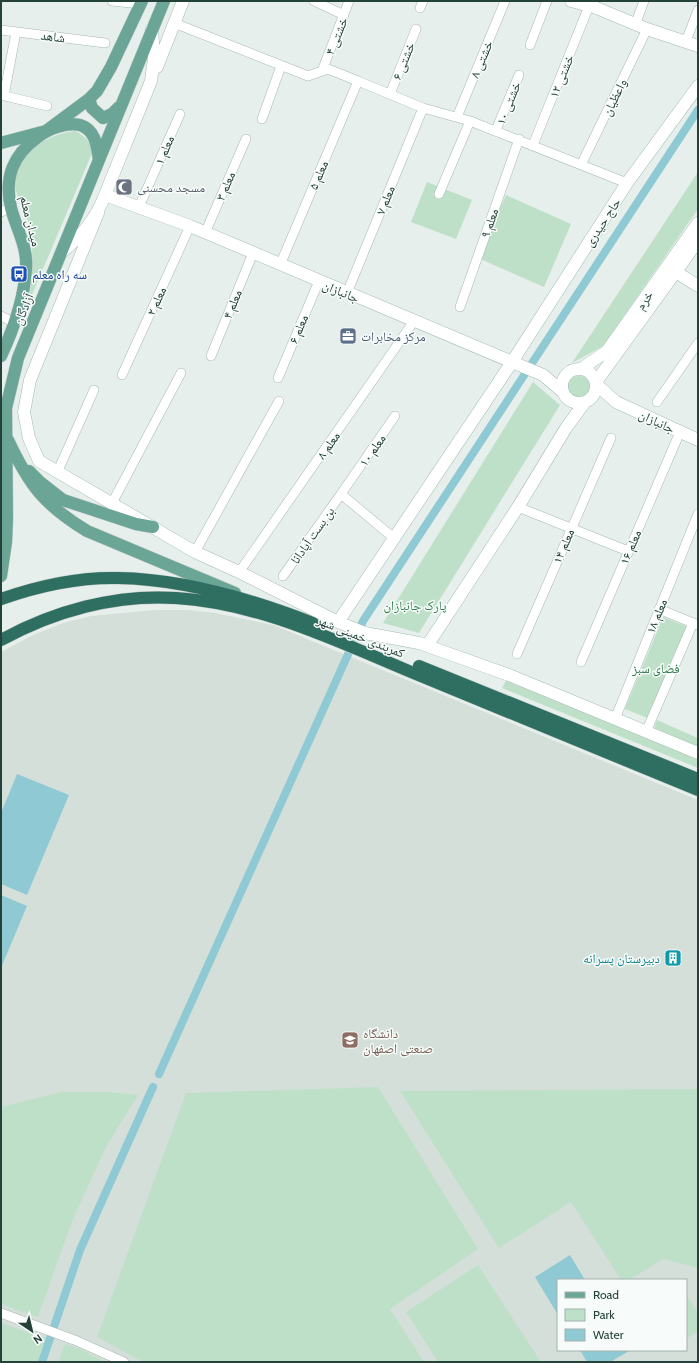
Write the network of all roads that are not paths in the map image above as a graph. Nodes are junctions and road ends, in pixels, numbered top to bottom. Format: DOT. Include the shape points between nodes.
graph roads {
  1 [pos="112,1"];
  2 [pos="164,1"];
  3 [pos="183,1"];
  4 [pos="314,1"];
  5 [pos="350,1"];
  6 [pos="505,1"];
  7 [pos="547,1"];
  8 [pos="571,1"];
  9 [pos="644,1"];
  10 [pos="141,3"];
  11 [pos="590,4"];
  12 [pos="698,10"];
  13 [pos="344,15"];
  14 [pos="174,23"];
  15 [pos="636,24"];
  16 [pos="152,29"];
  17 [pos="416,29"];
  18 [pos="647,29"];
  19 [pos="1,30"];
  20 [pos="16,32"];
  21 [pos="686,41"];
  22 [pos="105,43"];
  23 [pos="530,45"];
  24 [pos="698,46"];
  25 [pos="282,66"];
  26 [pos="322,71"];
  27 [pos="519,75"];
  28 [pos="151,81"];
  29 [pos="357,83"];
  30 [pos="698,86"];
  31 [pos="390,94"];
  32 [pos="2,95"];
  33 [pos="89,99"];
  34 [pos="47,106"];
  35 [pos="119,107"];
  36 [pos="423,108"];
  37 [pos="180,114"];
  38 [pos="457,117"];
  39 [pos="262,119"];
  40 [pos="470,121"];
  41 [pos="496,130"];
  42 [pos="46,131"];
  43 [pos="246,139"];
  44 [pos="519,140"];
  45 [pos="1,143"];
  46 [pos="533,145"];
  47 [pos="99,164"];
  48 [pos="581,165"];
  49 [pos="627,184"];
  50 [pos="439,194"];
  51 [pos="105,195"];
  52 [pos="1,196"];
  53 [pos="139,207"];
  54 [pos="6,210"];
  55 [pos="98,213"];
  56 [pos="698,223"];
  57 [pos="190,226"];
  58 [pos="205,233"];
  59 [pos="698,241"];
  60 [pos="61,253"];
  61 [pos="253,253"];
  62 [pos="280,265"];
  63 [pos="676,272"];
  64 [pos="319,281"];
  65 [pos="698,286"];
  66 [pos="24,293"];
  67 [pos="347,293"];
  68 [pos="460,307"];
  69 [pos="1,316"];
  70 [pos="414,321"];
  71 [pos="15,323"];
  72 [pos="698,343"];
  73 [pos="611,354"];
  74 [pos="1,356"];
  75 [pos="211,356"];
  76 [pos="18,358"];
  77 [pos="512,362"];
  78 [pos="576,370"];
  79 [pos="181,373"];
  80 [pos="122,375"];
  81 [pos="543,375"];
  82 [pos="278,378"];
  83 [pos="596,383"];
  84 [pos="94,390"];
  85 [pos="1,396"];
  86 [pos="566,396"];
  87 [pos="279,401"];
  88 [pos="587,401"];
  89 [pos="616,402"];
  90 [pos="657,402"];
  91 [pos="395,416"];
  92 [pos="566,428"];
  93 [pos="680,432"];
  94 [pos="6,436"];
  95 [pos="611,438"];
  96 [pos="698,440"];
  97 [pos="14,452"];
  98 [pos="57,473"];
  99 [pos="342,494"];
  100 [pos="111,505"];
  101 [pos="518,506"];
  102 [pos="698,514"];
  103 [pos="1,521"];
  104 [pos="153,527"];
  105 [pos="571,528"];
  106 [pos="694,536"];
  107 [pos="395,539"];
  108 [pos="6,542"];
  109 [pos="628,551"];
  110 [pos="195,552"];
  111 [pos="242,568"];
  112 [pos="1,576"];
  113 [pos="284,576"];
  114 [pos="1,599"];
  115 [pos="253,600"];
  116 [pos="659,609"];
  117 [pos="695,624"];
  118 [pos="342,632"];
  119 [pos="1,640"];
  120 [pos="427,646"];
  121 [pos="517,654"];
  122 [pos="581,662"];
  123 [pos="401,663"];
  124 [pos="615,719"];
  125 [pos="646,732"];
  126 [pos="698,753"];
  127 [pos="698,779"];
  128 [pos="698,790"];
  129 [pos="1,1314"];
  130 [pos="124,1362"];
  1 -- 10 [label="street"];
  2 -- 16 [label="main road, آزادگان"];
  3 -- 14 [label="street"];
  4 -- 13 [label="street"];
  5 -- 13 [label="street, خشتی ۴"];
  6 -- 38 [label="street, خشتی ۸"];
  7 -- 23 [label="street"];
  8 -- 11 [label="street"];
  9 -- 15 [label="street"];
  10 -- 33 [label="main road" via="112,67"];
  11 -- 15 [label="street"];
  11 -- 46 [label="street, خشتی ۱۲"];
  12 -- 21 [label="street"];
  13 -- 26 [label="street, خشتی ۴"];
  14 -- 25 [label="street"];
  14 -- 28 [label="street"];
  15 -- 18 [label="street"];
  16 -- 28 [label="street" via="154,58"];
  16 -- 35 [label="main road, آزادگان"];
  17 -- 31 [label="street, خشتی ۶"];
  18 -- 21 [label="street"];
  18 -- 48 [label="street, واعظیان"];
  19 -- 20 [label="street, شاهد"];
  20 -- 22 [label="street, شاهد"];
  20 -- 32 [label="street"];
  21 -- 24 [label="street"];
  25 -- 26 [label="street" via="308,76"];
  25 -- 39 [label="street"];
  26 -- 29 [label="street" via="328,69"];
  27 -- 41 [label="street, خشتی ۱۰"];
  28 -- 51 [label="street"];
  29 -- 31 [label="street"];
  29 -- 62 [label="street, معلم ۵"];
  30 -- 49 [label="street, حاج حیدری"];
  31 -- 36 [label="street"];
  32 -- 34 [label="street"];
  33 -- 35 [label="main road" via="92,108 103,118"];
  33 -- 42 [label="main road"];
  35 -- 47 [label="main road, آزادگان"];
  36 -- 38 [label="street"];
  36 -- 67 [label="street, معلم ۷"];
  37 -- 53 [label="street, معلم ۱"];
  38 -- 40 [label="street"];
  40 -- 41 [label="street"];
  40 -- 50 [label="street"];
  41 -- 44 [label="street"];
  42 -- 45 [label="main road"];
  42 -- 47 [label="main road, میدان معلم" via="72,124 82,126 97,141"];
  42 -- 54 [label="main road, میدان معلم" via="29,143 17,156 9,179"];
  43 -- 58 [label="street, معلم ۳"];
  44 -- 46 [label="street"];
  44 -- 68 [label="street, معلم ۹"];
  46 -- 48 [label="street"];
  47 -- 60 [label="main road, آزادگان"];
  48 -- 49 [label="street"];
  49 -- 77 [label="street, حاج حیدری"];
  51 -- 53 [label="street, جانبازان"];
  51 -- 55 [label="street"];
  52 -- 54 [label="main road"];
  53 -- 57 [label="street, جانبازان"];
  54 -- 66 [label="main road, میدان معلم" via="24,249"];
  55 -- 60 [label="street" via="79,238"];
  55 -- 98 [label="street" via="30,380 24,412 29,438 39,461"];
  56 -- 73 [label="street, خرم"];
  57 -- 58 [label="street, جانبازان"];
  57 -- 80 [label="street, معلم ۲"];
  58 -- 61 [label="street, جانبازان"];
  59 -- 63 [label="street, خرم"];
  60 -- 76 [label="main road, آزادگان"];
  61 -- 62 [label="street, جانبازان"];
  61 -- 75 [label="street, معلم ۴"];
  62 -- 64 [label="street, جانبازان"];
  63 -- 65 [label="street"];
  63 -- 73 [label="street, خرم"];
  64 -- 67 [label="street, جانبازان"];
  64 -- 82 [label="street, معلم ۶"];
  66 -- 71 [label="main road, آزادگان"];
  67 -- 70 [label="street, جانبازان"];
  69 -- 71 [label="street"];
  70 -- 77 [label="street, جانبازان"];
  70 -- 111 [label="street, معلم ۸"];
  71 -- 74 [label="main road, آزادگان"];
  72 -- 90 [label="street"];
  73 -- 78 [label="street, خرم"];
  73 -- 83 [label="street, خرم"];
  76 -- 85 [label="main road"];
  76 -- 94 [label="main road, آزادگان" via="6,408"];
  77 -- 81 [label="street, جانبازان"];
  77 -- 107 [label="street, حاج حیدری"];
  78 -- 81 [label="street"];
  78 -- 83 [label="street" via="591,374"];
  78 -- 86 [label="street" via="563,379"];
  79 -- 100 [label="street"];
  81 -- 86 [label="street"];
  83 -- 88 [label="street" via="594,394"];
  83 -- 89 [label="street"];
  84 -- 98 [label="street"];
  86 -- 88 [label="street" via="580,404"];
  86 -- 92 [label="street"];
  87 -- 110 [label="street"];
  88 -- 89 [label="street"];
  88 -- 92 [label="street"];
  89 -- 93 [label="street, جانبازان"];
  91 -- 99 [label="street, معلم ۱۰"];
  92 -- 101 [label="street"];
  93 -- 96 [label="street, جانبازان"];
  93 -- 109 [label="street, معلم ۱۶"];
  94 -- 97 [label="main road"];
  94 -- 108 [label="main road, آزادگان"];
  95 -- 105 [label="street, معلم ۱۴"];
  97 -- 104 [label="main road" via="40,482 63,500 136,524"];
  97 -- 115 [label="main road" via="34,488 55,510 70,521 100,537"];
  98 -- 100 [label="street"];
  99 -- 107 [label="street"];
  99 -- 113 [label="street, بن بست آپادانا"];
  100 -- 104 [label="street"];
  101 -- 105 [label="street"];
  101 -- 120 [label="street"];
  102 -- 106 [label="street, معلم ۱۸"];
  103 -- 108 [label="main road"];
  104 -- 110 [label="street"];
  105 -- 109 [label="street"];
  105 -- 121 [label="street, معلم ۱۴"];
  106 -- 116 [label="street, معلم ۱۸"];
  107 -- 118 [label="street, حاج حیدری"];
  108 -- 112 [label="main road, آزادگان"];
  109 -- 122 [label="street, معلم ۱۶"];
  110 -- 118 [label="street" via="239,572"];
  114 -- 115 [label="highway, کمربندی خمینی شهر" via="56,584 118,578 159,582"];
  115 -- 118 [label="highway, کمربندی خمینی شهر"];
  116 -- 117 [label="street"];
  116 -- 124 [label="street, معلم ۱۸"];
  117 -- 125 [label="street"];
  118 -- 119 [label="highway, کمربندی خمینی شهر" via="297,626 227,604 176,598 141,598 81,608 42,621"];
  118 -- 120 [label="street" via="365,633"];
  118 -- 123 [label="highway, کمربندی خمینی شهر"];
  120 -- 124 [label="street"];
  123 -- 127 [label="highway, کمربندی خمینی شهر"];
  123 -- 128 [label="highway, کمربندی خمینی شهر"];
  124 -- 125 [label="street"];
  125 -- 126 [label="street"];
  129 -- 130 [label="street" via="44,1328"];
}
